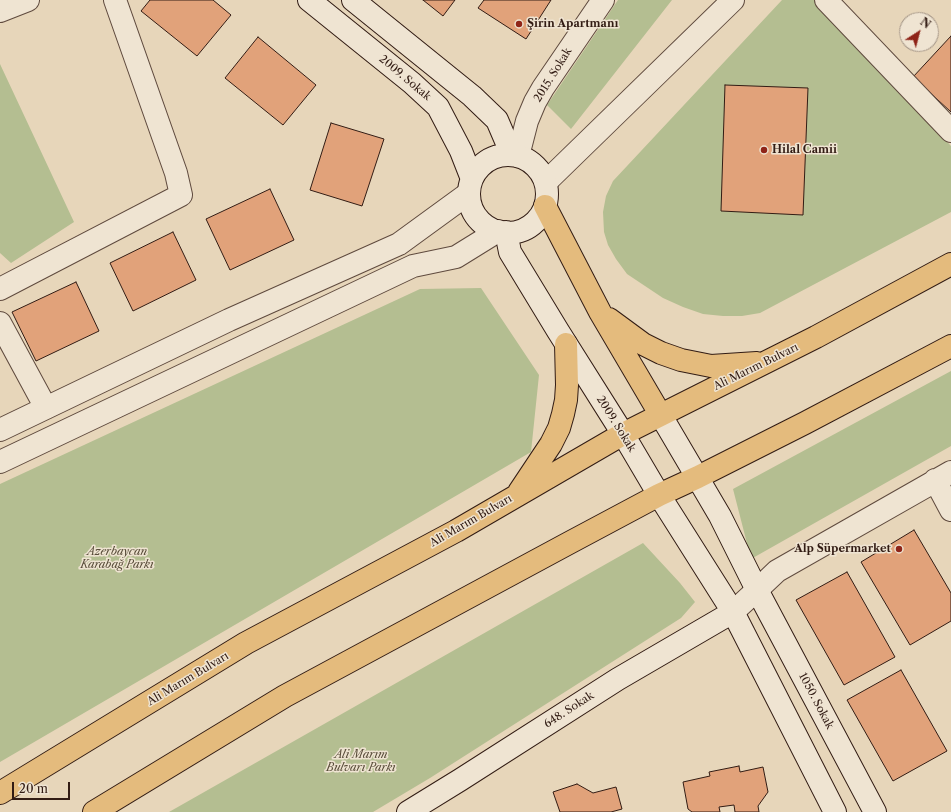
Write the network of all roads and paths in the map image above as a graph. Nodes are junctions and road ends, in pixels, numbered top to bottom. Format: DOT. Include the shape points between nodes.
graph roads {
  1 [pos="28,0"];
  2 [pos="115,0"];
  3 [pos="309,0"];
  4 [pos="353,0"];
  5 [pos="603,0"];
  6 [pos="733,0"];
  7 [pos="826,0"];
  8 [pos="0,11"];
  9 [pos="951,131"];
  10 [pos="515,155"];
  11 [pos="546,182"];
  12 [pos="471,186"];
  13 [pos="546,206"];
  14 [pos="502,232"];
  15 [pos="951,264"];
  16 [pos="0,289"];
  17 [pos="602,314"];
  18 [pos="0,323"];
  19 [pos="566,344"];
  20 [pos="951,346"];
  21 [pos="766,362"];
  22 [pos="46,408"];
  23 [pos="660,414"];
  24 [pos="0,430"];
  25 [pos="623,434"];
  26 [pos="0,462"];
  27 [pos="943,476"];
  28 [pos="698,477"];
  29 [pos="659,495"];
  30 [pos="516,496"];
  31 [pos="951,510"];
  32 [pos="758,590"];
  33 [pos="733,612"];
  34 [pos="0,793"];
  35 [pos="94,812"];
  36 [pos="408,812"];
  37 [pos="835,812"];
  38 [pos="876,812"];
  1 -- 8 [label="street"];
  2 -- 16 [label="street" via="176,173 181,195"];
  3 -- 12 [label="street, 2009. Sokak" via="438,107 461,150"];
  4 -- 10 [label="street" via="472,96 497,120"];
  5 -- 10 [label="street, 2015. Sokak" via="543,88 527,120"];
  6 -- 11 [label="street"];
  7 -- 9 [label="street"];
  10 -- 11 [label="street" via="535,165"];
  10 -- 12 [label="street" via="496,156 486,162 478,169"];
  11 -- 13 [label="street"];
  12 -- 14 [label="street" via="471,205 477,217 486,226"];
  12 -- 22 [label="street" via="399,244 229,320"];
  13 -- 14 [label="street" via="540,217 530,226 519,231"];
  13 -- 17 [label="main road"];
  14 -- 19 [label="street, 2009. Sokak" via="510,252"];
  14 -- 26 [label="street" via="456,257 413,266"];
  15 -- 21 [label="main road, Ali Marım Bulvarı"];
  17 -- 21 [label="main road" via="643,344 681,360 711,366"];
  17 -- 23 [label="main road"];
  18 -- 22 [label="street"];
  19 -- 25 [label="street, 2009. Sokak"];
  19 -- 30 [label="main road" via="566,400 559,428"];
  20 -- 28 [label="main road"];
  21 -- 23 [label="main road, Ali Marım Bulvarı"];
  22 -- 24 [label="street"];
  23 -- 25 [label="main road, Ali Marım Bulvarı"];
  23 -- 28 [label="street"];
  25 -- 29 [label="street, 2009. Sokak"];
  25 -- 30 [label="main road, Ali Marım Bulvarı"];
  27 -- 31 [label="street"];
  27 -- 32 [label="street, 648. Sokak" via="777,572"];
  28 -- 29 [label="main road"];
  28 -- 32 [label="street"];
  29 -- 33 [label="street, 2009. Sokak"];
  29 -- 35 [label="main road" via="285,696"];
  30 -- 34 [label="main road, Ali Marım Bulvarı" via="246,644"];
  32 -- 33 [label="street, 648. Sokak"];
  32 -- 38 [label="street, 1050. Sokak"];
  33 -- 36 [label="street, 648. Sokak" via="618,679"];
  33 -- 37 [label="street"];
}
